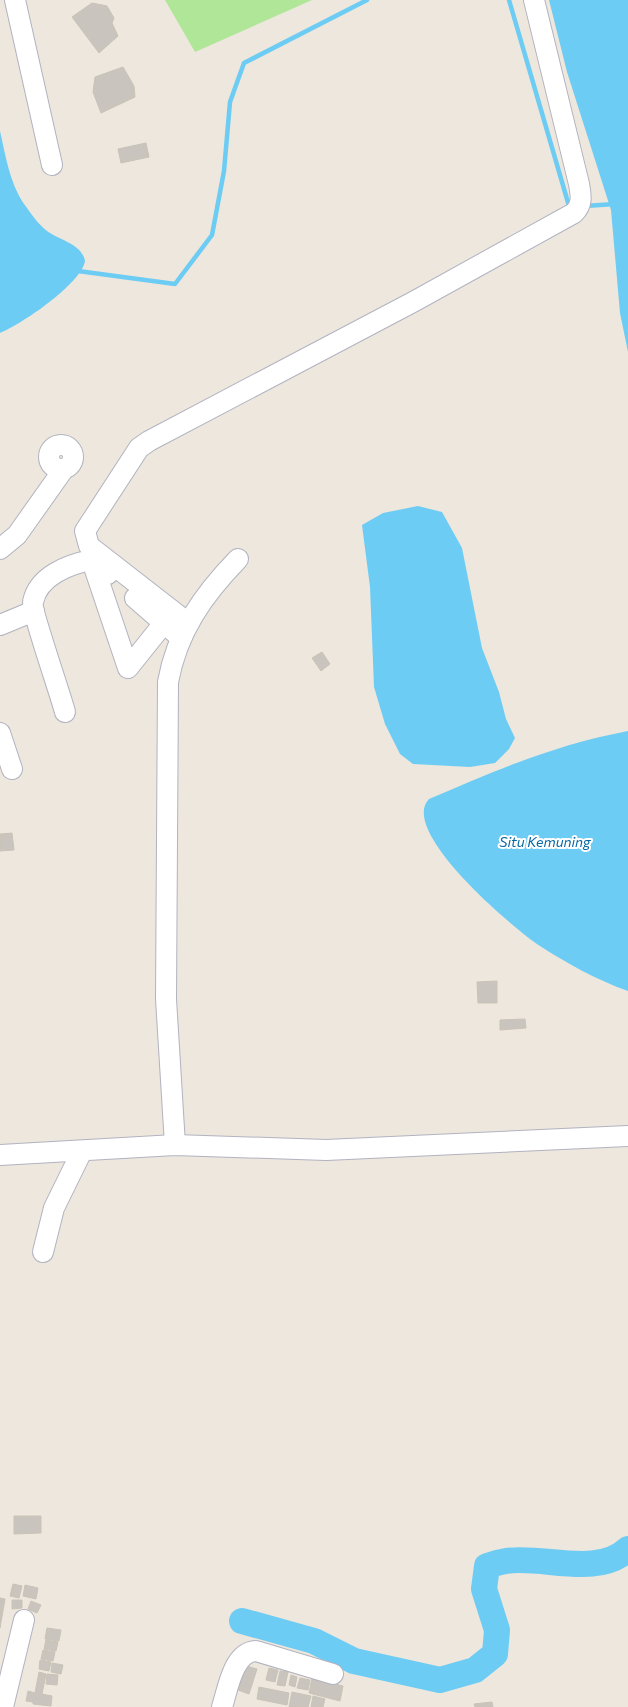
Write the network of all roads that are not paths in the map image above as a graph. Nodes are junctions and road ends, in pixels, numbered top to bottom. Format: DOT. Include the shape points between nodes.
graph roads {
  1 [pos="15,0"];
  2 [pos="534,0"];
  3 [pos="52,165"];
  4 [pos="63,470"];
  5 [pos="0,549"];
  6 [pos="238,559"];
  7 [pos="92,560"];
  8 [pos="34,612"];
  9 [pos="164,622"];
  10 [pos="0,625"];
  11 [pos="184,630"];
  12 [pos="66,712"];
  13 [pos="0,733"];
  14 [pos="12,769"];
  15 [pos="628,1136"];
  16 [pos="175,1145"];
  17 [pos="82,1151"];
  18 [pos="0,1155"];
  19 [pos="43,1252"];
  20 [pos="24,1620"];
  21 [pos="333,1674"];
  22 [pos="3,1707"];
  23 [pos="222,1707"];
  1 -- 3 [label="street"];
  2 -- 11 [label="street" via="579,184 582,200 579,208 413,302 139,448 85,531 86,541"];
  4 -- 5 [label="street" via="17,535"];
  6 -- 11 [label="street" via="211,588"];
  7 -- 8 [label="street" via="65,568 40,584 32,603"];
  7 -- 9 [label="street"];
  7 -- 9 [label="street" via="128,668"];
  8 -- 10 [label="street"];
  8 -- 12 [label="street"];
  9 -- 11 [label="street"];
  11 -- 16 [label="street" via="168,682 166,999"];
  13 -- 14 [label="street"];
  15 -- 16 [label="street" via="326,1150"];
  16 -- 17 [label="street"];
  17 -- 18 [label="street"];
  17 -- 19 [label="street" via="54,1208"];
  20 -- 22 [label="street"];
  21 -- 23 [label="street" via="256,1651 247,1652 238,1661"];
}
